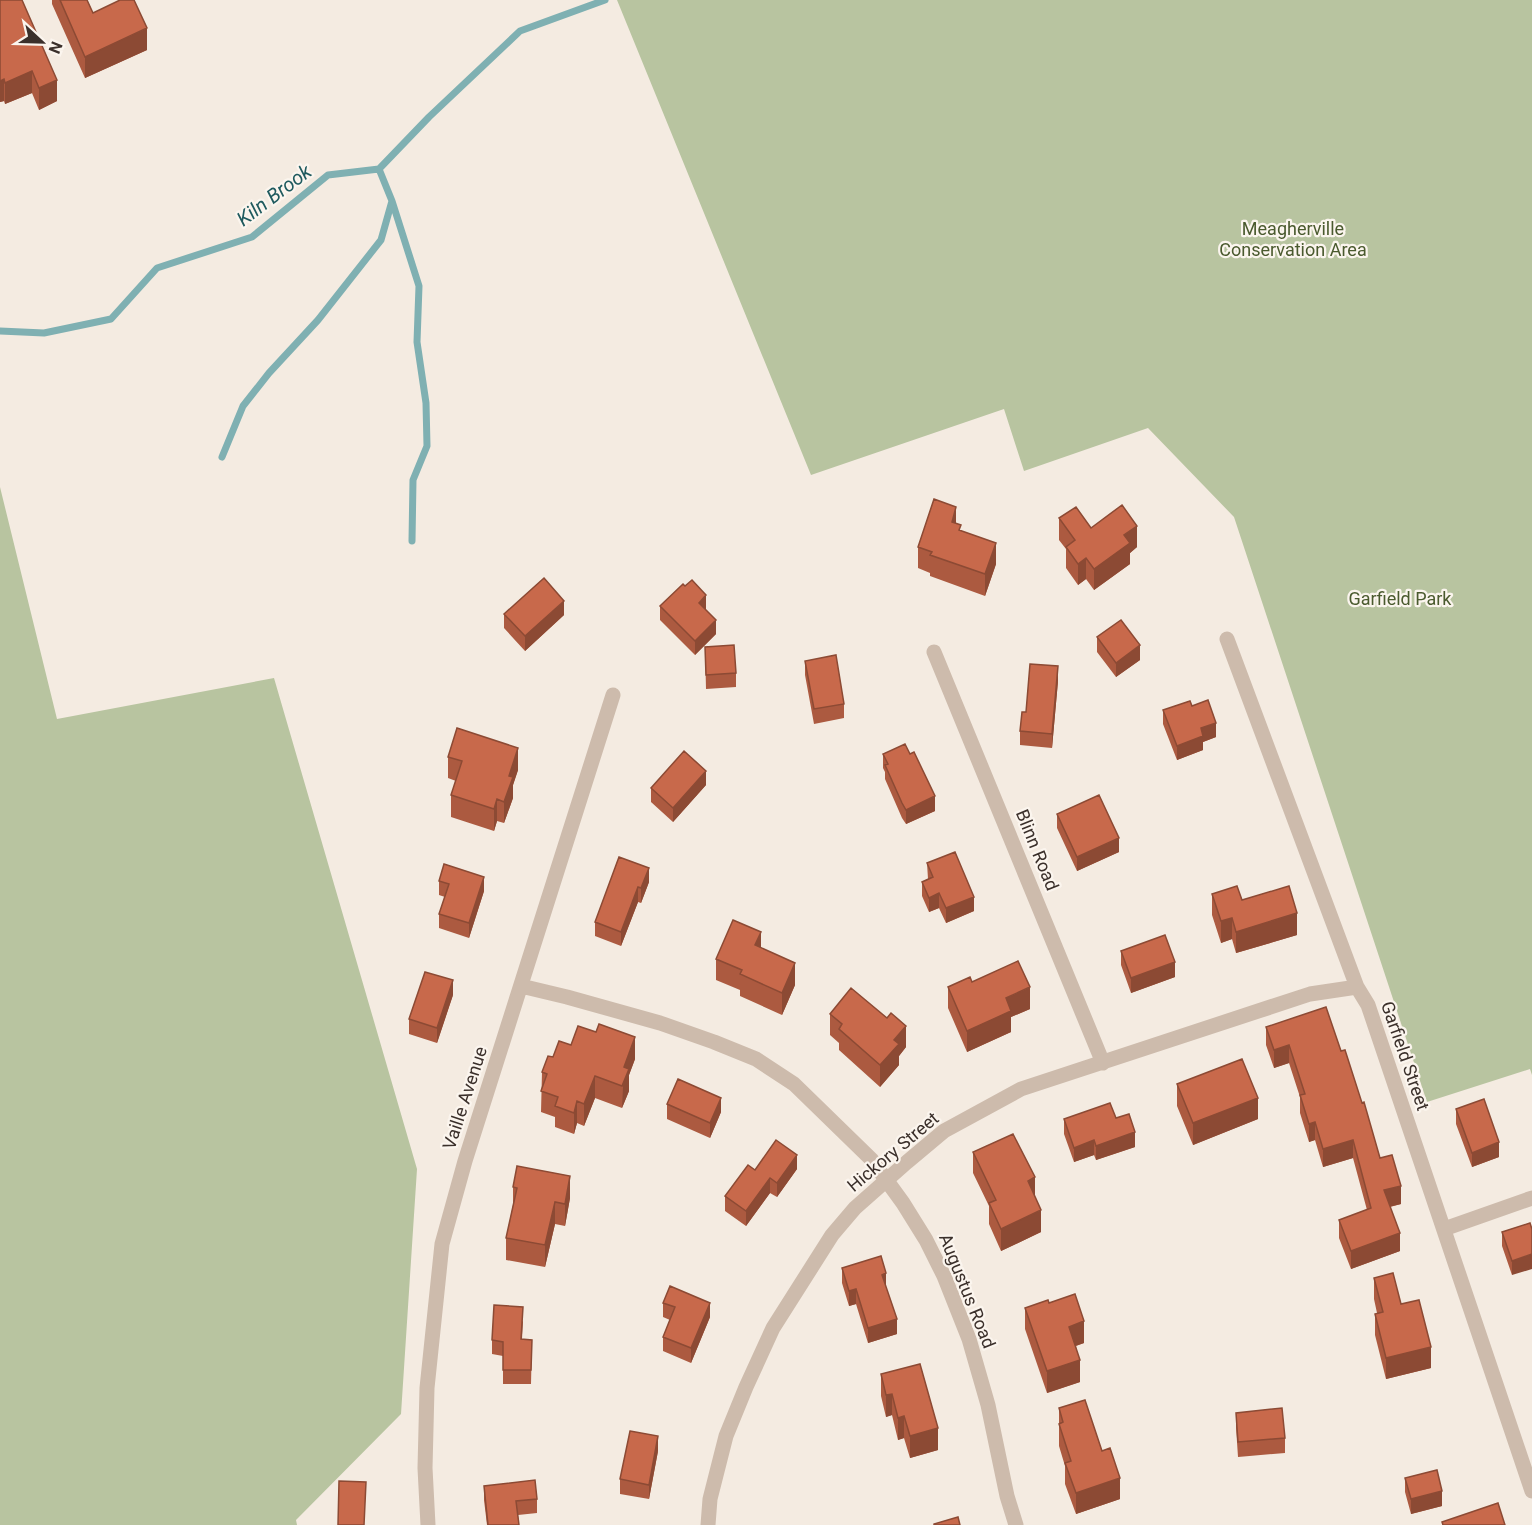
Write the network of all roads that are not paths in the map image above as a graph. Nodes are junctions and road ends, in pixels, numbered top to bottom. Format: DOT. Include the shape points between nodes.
graph roads {
  1 [pos="1227,639"];
  2 [pos="934,652"];
  3 [pos="613,695"];
  4 [pos="521,986"];
  5 [pos="1357,987"];
  6 [pos="1103,1063"];
  7 [pos="887,1180"];
  8 [pos="1532,1198"];
  9 [pos="1444,1229"];
  10 [pos="1530,1482"];
  11 [pos="428,1525"];
  12 [pos="708,1525"];
  13 [pos="1016,1525"];
  1 -- 5 [label="street, Garfield Street"];
  2 -- 6 [label="street, Blinn Road"];
  3 -- 4 [label="street, Vaille Avenue"];
  4 -- 7 [label="street, Augustus Road" via="660,1023 756,1059 794,1084 871,1159"];
  4 -- 11 [label="street, Vaille Avenue" via="442,1244 428,1388"];
  5 -- 6 [label="street, Hickory Street" via="1310,994"];
  5 -- 9 [label="street, Garfield Street" via="1368,1005"];
  6 -- 7 [label="street, Hickory Street" via="1021,1089 944,1131"];
  7 -- 12 [label="street, Hickory Street" via="831,1235 773,1328 726,1436 710,1499"];
  7 -- 13 [label="street, Augustus Road" via="926,1240 969,1339"];
  8 -- 9 [label="street"];
  9 -- 10 [label="street, Garfield Street"];
}
